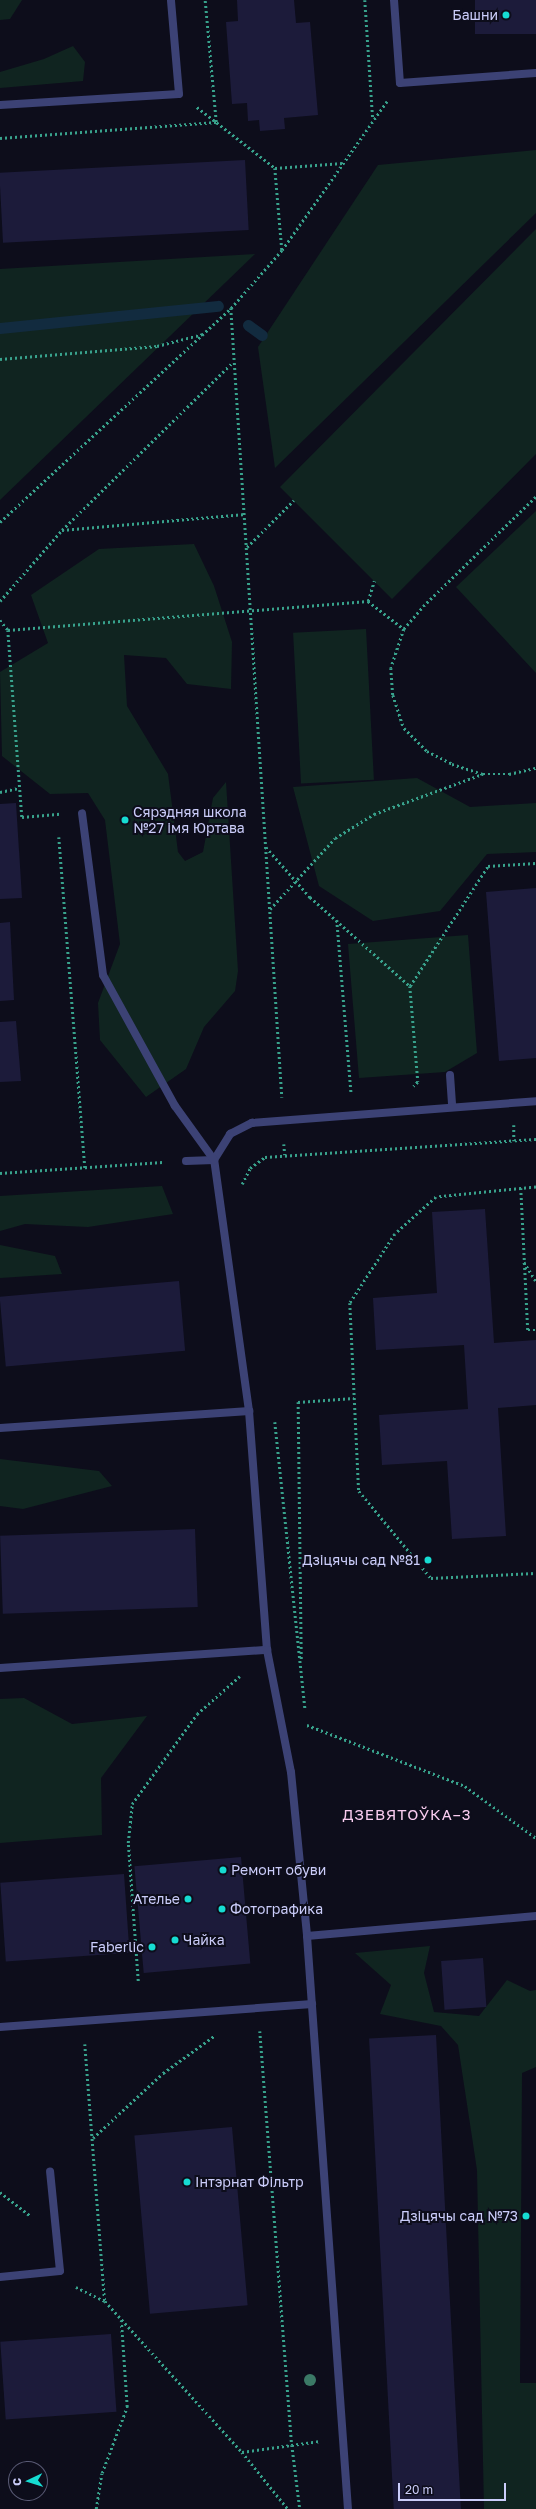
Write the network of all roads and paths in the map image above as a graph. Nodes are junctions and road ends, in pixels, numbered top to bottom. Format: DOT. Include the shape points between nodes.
graph roads {
  1 [pos="171,0"];
  2 [pos="365,0"];
  3 [pos="394,0"];
  4 [pos="536,73"];
  5 [pos="400,82"];
  6 [pos="179,94"];
  7 [pos="0,105"];
  8 [pos="374,120"];
  9 [pos="343,163"];
  10 [pos="275,168"];
  11 [pos="282,250"];
  12 [pos="231,308"];
  13 [pos="204,334"];
  14 [pos="0,359"];
  15 [pos="233,362"];
  16 [pos="536,497"];
  17 [pos="294,500"];
  18 [pos="244,514"];
  19 [pos="0,522"];
  20 [pos="62,530"];
  21 [pos="247,548"];
  22 [pos="374,581"];
  23 [pos="0,601"];
  24 [pos="368,601"];
  25 [pos="252,609"];
  26 [pos="0,620"];
  27 [pos="404,629"];
  28 [pos="8,630"];
  29 [pos="536,768"];
  30 [pos="483,774"];
  31 [pos="19,788"];
  32 [pos="0,792"];
  33 [pos="82,813"];
  34 [pos="58,814"];
  35 [pos="58,822"];
  36 [pos="59,830"];
  37 [pos="265,846"];
  38 [pos="536,863"];
  39 [pos="297,881"];
  40 [pos="269,910"];
  41 [pos="337,919"];
  42 [pos="410,986"];
  43 [pos="450,1075"];
  44 [pos="409,1092"];
  45 [pos="352,1093"];
  46 [pos="359,1093"];
  47 [pos="344,1094"];
  48 [pos="282,1096"];
  49 [pos="290,1096"];
  50 [pos="536,1101"];
  51 [pos="452,1107"];
  52 [pos="283,1120"];
  53 [pos="536,1139"];
  54 [pos="284,1155"];
  55 [pos="214,1160"];
  56 [pos="186,1161"];
  57 [pos="85,1168"];
  58 [pos="0,1173"];
  59 [pos="536,1187"];
  60 [pos="240,1188"];
  61 [pos="521,1188"];
  62 [pos="524,1261"];
  63 [pos="536,1281"];
  64 [pos="536,1330"];
  65 [pos="354,1398"];
  66 [pos="249,1411"];
  67 [pos="274,1414"];
  68 [pos="0,1428"];
  69 [pos="536,1572"];
  70 [pos="267,1650"];
  71 [pos="0,1668"];
  72 [pos="244,1672"];
  73 [pos="301,1677"];
  74 [pos="305,1712"];
  75 [pos="306,1718"];
  76 [pos="306,1725"];
  77 [pos="307,1733"];
  78 [pos="536,1838"];
  79 [pos="536,1916"];
  80 [pos="307,1936"];
  81 [pos="138,1981"];
  82 [pos="312,2004"];
  83 [pos="258,2008"];
  84 [pos="0,2027"];
  85 [pos="220,2032"];
  86 [pos="86,2062"];
  87 [pos="92,2138"];
  88 [pos="50,2171"];
  89 [pos="0,2192"];
  90 [pos="57,2237"];
  91 [pos="60,2271"];
  92 [pos="0,2277"];
  93 [pos="105,2301"];
  94 [pos="121,2319"];
  95 [pos="342,2438"];
  96 [pos="292,2445"];
  97 [pos="242,2452"];
  98 [pos="96,2509"];
  99 [pos="288,2509"];
  100 [pos="300,2509"];
  101 [pos="348,2509"];
  1 -- 6 [label="street"];
  2 -- 8 [label="path"];
  3 -- 5 [label="street"];
  4 -- 5 [label="street"];
  5 -- 8 [label="path"];
  6 -- 7 [label="street"];
  6 -- 10 [label="path"];
  8 -- 9 [label="path"];
  9 -- 10 [label="path"];
  9 -- 11 [label="path"];
  10 -- 11 [label="path"];
  11 -- 12 [label="path"];
  12 -- 13 [label="path"];
  12 -- 15 [label="path"];
  13 -- 14 [label="path" via="157,346"];
  13 -- 19 [label="path"];
  15 -- 18 [label="path"];
  15 -- 20 [label="path"];
  16 -- 27 [label="path" via="425,605"];
  17 -- 21 [label="path"];
  18 -- 20 [label="path"];
  18 -- 21 [label="path"];
  20 -- 23 [label="path"];
  21 -- 25 [label="path"];
  22 -- 24 [label="path"];
  24 -- 25 [label="path"];
  24 -- 27 [label="path"];
  25 -- 28 [label="path"];
  25 -- 37 [label="path"];
  26 -- 28 [label="path"];
  27 -- 30 [label="path" via="391,668 392,695 404,728 427,751 452,764"];
  28 -- 31 [label="path"];
  29 -- 30 [label="path" via="509,774"];
  30 -- 39 [label="path" via="374,814 335,838"];
  31 -- 32 [label="path"];
  31 -- 34 [label="path" via="22,817"];
  33 -- 34 [label="path"];
  33 -- 55 [label="street" via="103,975 175,1106"];
  34 -- 35 [label="path"];
  36 -- 57 [label="path"];
  37 -- 39 [label="path"];
  37 -- 40 [label="path"];
  38 -- 42 [label="path" via="488,866"];
  39 -- 40 [label="path"];
  39 -- 41 [label="path"];
  40 -- 48 [label="path"];
  41 -- 42 [label="path"];
  41 -- 45 [label="path"];
  42 -- 44 [label="path" via="418,1082"];
  43 -- 51 [label="street"];
  45 -- 46 [label="path"];
  45 -- 47 [label="path"];
  48 -- 49 [label="path"];
  48 -- 52 [label="path"];
  50 -- 51 [label="street"];
  51 -- 52 [label="street"];
  52 -- 54 [label="path"];
  52 -- 55 [label="street" via="252,1123 230,1134"];
  53 -- 54 [label="path"];
  54 -- 60 [label="path" via="265,1157 250,1168"];
  55 -- 56 [label="street"];
  55 -- 66 [label="street"];
  56 -- 57 [label="path"];
  57 -- 58 [label="path"];
  59 -- 61 [label="path"];
  61 -- 62 [label="path"];
  61 -- 65 [label="path" via="436,1197 395,1234 350,1303"];
  62 -- 63 [label="path"];
  62 -- 64 [label="path" via="528,1330"];
  65 -- 69 [label="path" via="359,1491 431,1578"];
  65 -- 73 [label="path" via="298,1402"];
  66 -- 68 [label="street"];
  66 -- 70 [label="street"];
  67 -- 73 [label="path"];
  70 -- 71 [label="street"];
  70 -- 80 [label="street" via="291,1772"];
  72 -- 81 [label="path" via="197,1714 132,1804 128,1843"];
  73 -- 74 [label="path"];
  75 -- 76 [label="path"];
  76 -- 77 [label="path"];
  76 -- 78 [label="path" via="465,1786"];
  79 -- 80 [label="street"];
  80 -- 82 [label="street"];
  82 -- 83 [label="street"];
  82 -- 95 [label="street"];
  83 -- 84 [label="street"];
  83 -- 96 [label="path"];
  85 -- 87 [label="path" via="163,2073"];
  86 -- 87 [label="path"];
  87 -- 93 [label="path"];
  88 -- 90 [label="street"];
  89 -- 90 [label="path"];
  90 -- 91 [label="street"];
  91 -- 92 [label="street"];
  91 -- 93 [label="path" via="80,2291"];
  93 -- 94 [label="path"];
  94 -- 97 [label="path"];
  94 -- 98 [label="path" via="127,2407 102,2473"];
  95 -- 96 [label="path"];
  95 -- 101 [label="street"];
  96 -- 97 [label="path"];
  96 -- 100 [label="path"];
  97 -- 99 [label="path"];
}
